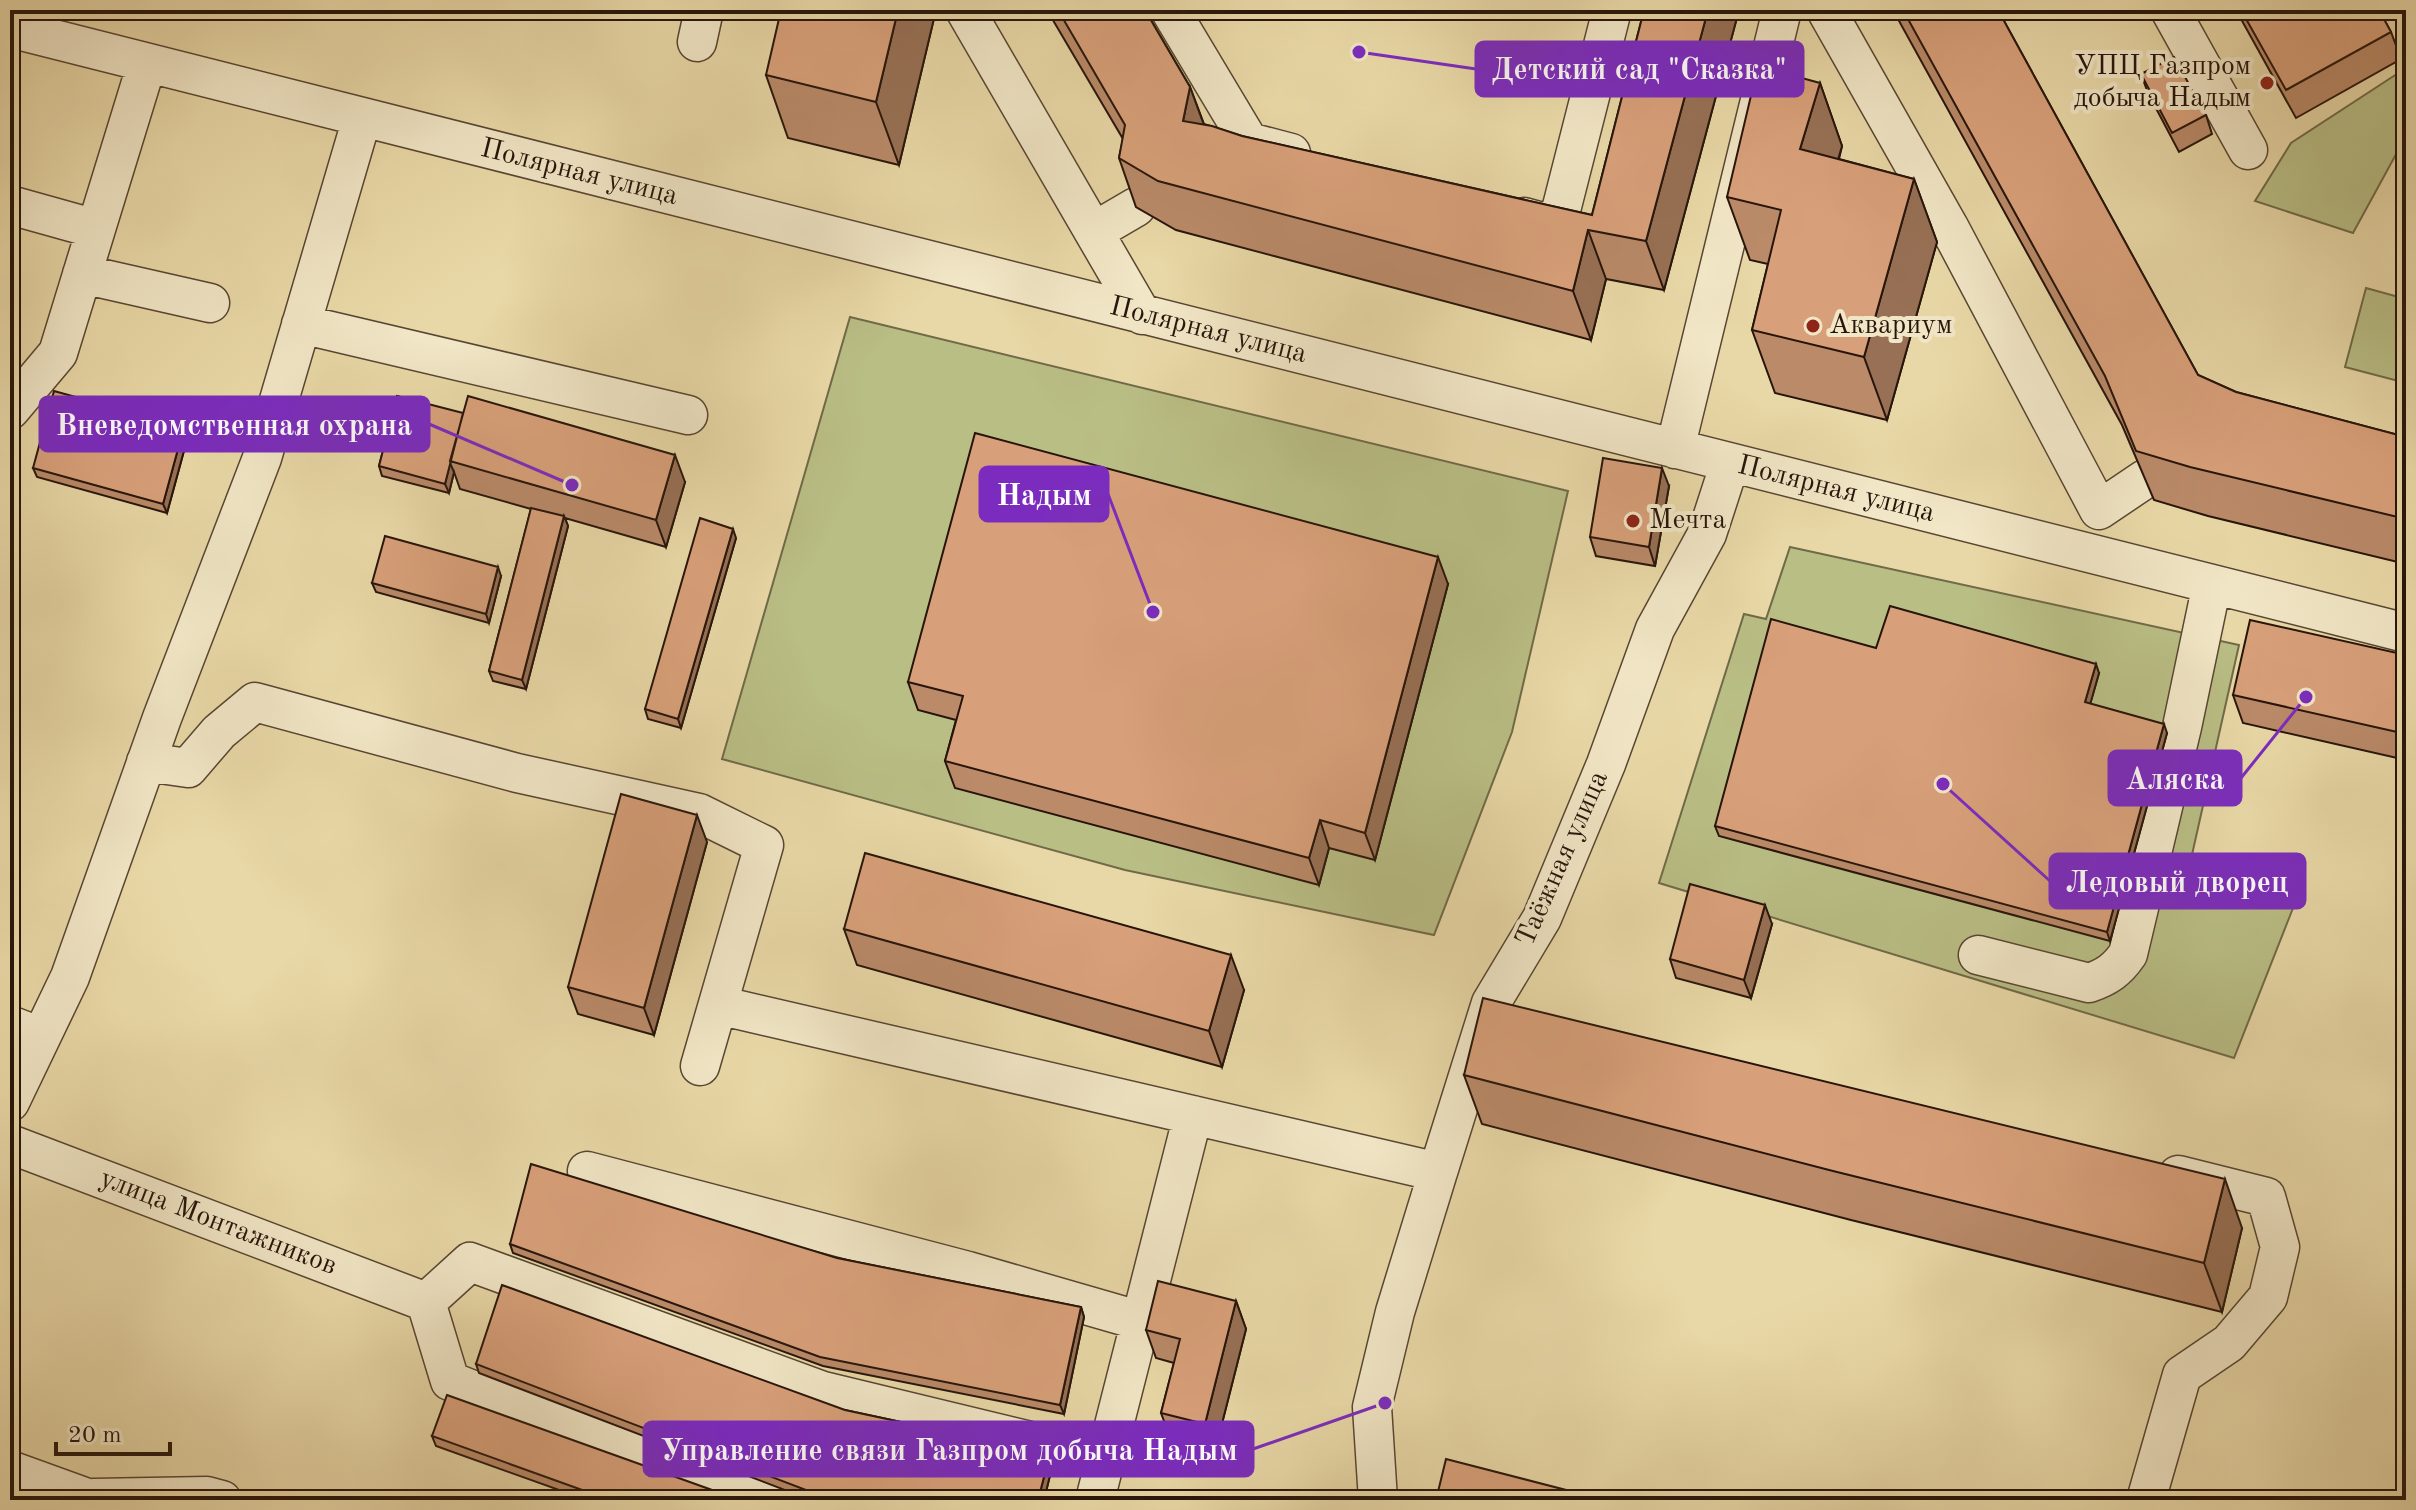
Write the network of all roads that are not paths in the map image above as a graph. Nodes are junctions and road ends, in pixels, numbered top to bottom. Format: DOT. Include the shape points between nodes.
graph roads {
  1 [pos="965,10"];
  2 [pos="1170,10"];
  3 [pos="1612,10"];
  4 [pos="1782,10"];
  5 [pos="1826,10"];
  6 [pos="2170,10"];
  7 [pos="10,28"];
  8 [pos="147,63"];
  9 [pos="362,118"];
  10 [pos="2248,150"];
  11 [pos="1326,163"];
  12 [pos="10,205"];
  13 [pos="1136,207"];
  14 [pos="1495,209"];
  15 [pos="96,229"];
  16 [pos="1095,231"];
  17 [pos="82,274"];
  18 [pos="210,303"];
  19 [pos="1142,315"];
  20 [pos="301,324"];
  21 [pos="10,410"];
  22 [pos="688,415"];
  23 [pos="1675,449"];
  24 [pos="1730,463"];
  25 [pos="2145,479"];
  26 [pos="2099,510"];
  27 [pos="2092,554"];
  28 [pos="2212,584"];
  29 [pos="2406,633"];
  30 [pos="146,762"];
  31 [pos="1978,955"];
  32 [pos="718,1005"];
  33 [pos="26,1031"];
  34 [pos="700,1066"];
  35 [pos="10,1102"];
  36 [pos="1193,1115"];
  37 [pos="10,1144"];
  38 [pos="2142,1166"];
  39 [pos="587,1171"];
  40 [pos="1438,1172"];
  41 [pos="426,1302"];
  42 [pos="1141,1321"];
  43 [pos="1105,1459"];
  44 [pos="10,1470"];
  45 [pos="93,1499"];
  46 [pos="222,1500"];
  47 [pos="782,1500"];
  48 [pos="1095,1500"];
  49 [pos="1378,1500"];
  50 [pos="2146,1500"];
  1 -- 16 [label="street"];
  2 -- 11 [label="street" via="1237,149"];
  3 -- 14 [label="street" via="1557,226"];
  4 -- 23 [label="street"];
  5 -- 26 [label="street"];
  6 -- 10 [label="street"];
  7 -- 8 [label="street, Полярная улица"];
  8 -- 9 [label="street, Полярная улица"];
  8 -- 15 [label="street"];
  9 -- 19 [label="street, Полярная улица"];
  9 -- 20 [label="street"];
  12 -- 15 [label="street"];
  13 -- 16 [label="street"];
  15 -- 17 [label="street"];
  16 -- 19 [label="street"];
  17 -- 18 [label="street"];
  17 -- 21 [label="street" via="58,353"];
  19 -- 23 [label="street, Полярная улица"];
  20 -- 22 [label="street"];
  20 -- 30 [label="street" via="262,458"];
  23 -- 24 [label="street, Полярная улица"];
  24 -- 27 [label="street, Полярная улица"];
  24 -- 40 [label="street, Таёжная улица" via="1707,534 1655,629 1606,764"];
  25 -- 26 [label="street"];
  26 -- 27 [label="street"];
  27 -- 28 [label="street, Полярная улица"];
  28 -- 29 [label="street, Полярная улица"];
  28 -- 31 [label="street" via="2128,954 2119,967 2089,983"];
  30 -- 32 [label="street" via="188,768 255,702 517,773 699,813 764,845"];
  30 -- 33 [label="street" via="70,977"];
  32 -- 34 [label="street"];
  32 -- 36 [label="street"];
  33 -- 35 [label="street"];
  36 -- 40 [label="street"];
  36 -- 42 [label="street"];
  37 -- 41 [label="street, улица Монтажников"];
  38 -- 50 [label="street" via="2266,1197 2280,1247 2268,1297 2229,1343 2182,1375"];
  39 -- 42 [label="street"];
  40 -- 49 [label="street, Таёжная улица" via="1372,1407"];
  41 -- 43 [label="street" via="470,1262 823,1391"];
  41 -- 47 [label="street" via="450,1381 585,1434"];
  42 -- 43 [label="street"];
  43 -- 48 [label="street"];
  44 -- 45 [label="street"];
  45 -- 46 [label="street"];
}
